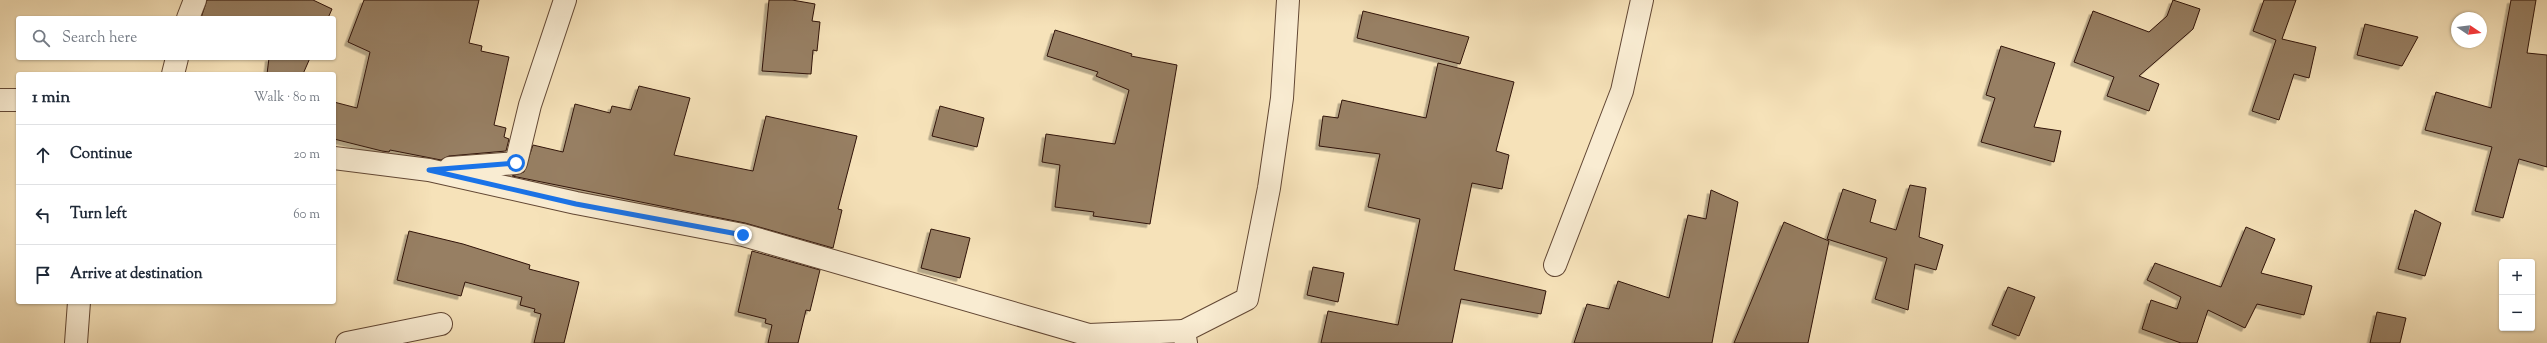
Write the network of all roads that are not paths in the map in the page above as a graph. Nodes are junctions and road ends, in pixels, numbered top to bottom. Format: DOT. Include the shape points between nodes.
graph roads {
  1 [pos="195,0"];
  2 [pos="565,0"];
  3 [pos="1288,0"];
  4 [pos="1642,0"];
  5 [pos="189,16"];
  6 [pos="177,60"];
  7 [pos="174,72"];
  8 [pos="0,100"];
  9 [pos="16,100"];
  10 [pos="336,158"];
  11 [pos="429,170"];
  12 [pos="1555,265"];
  13 [pos="79,304"];
  14 [pos="441,324"];
  15 [pos="1185,337"];
  16 [pos="76,343"];
  17 [pos="347,343"];
  1 -- 5 [label="street"];
  2 -- 11 [label="street" via="530,105 516,163"];
  3 -- 15 [label="street" via="1282,98 1269,188 1247,299"];
  4 -- 12 [label="street" via="1622,91"];
  6 -- 7 [label="street"];
  8 -- 9 [label="street"];
  10 -- 11 [label="street"];
  11 -- 15 [label="street" via="576,204 743,235 1089,334"];
  13 -- 16 [label="street"];
  14 -- 17 [label="street"];
}
